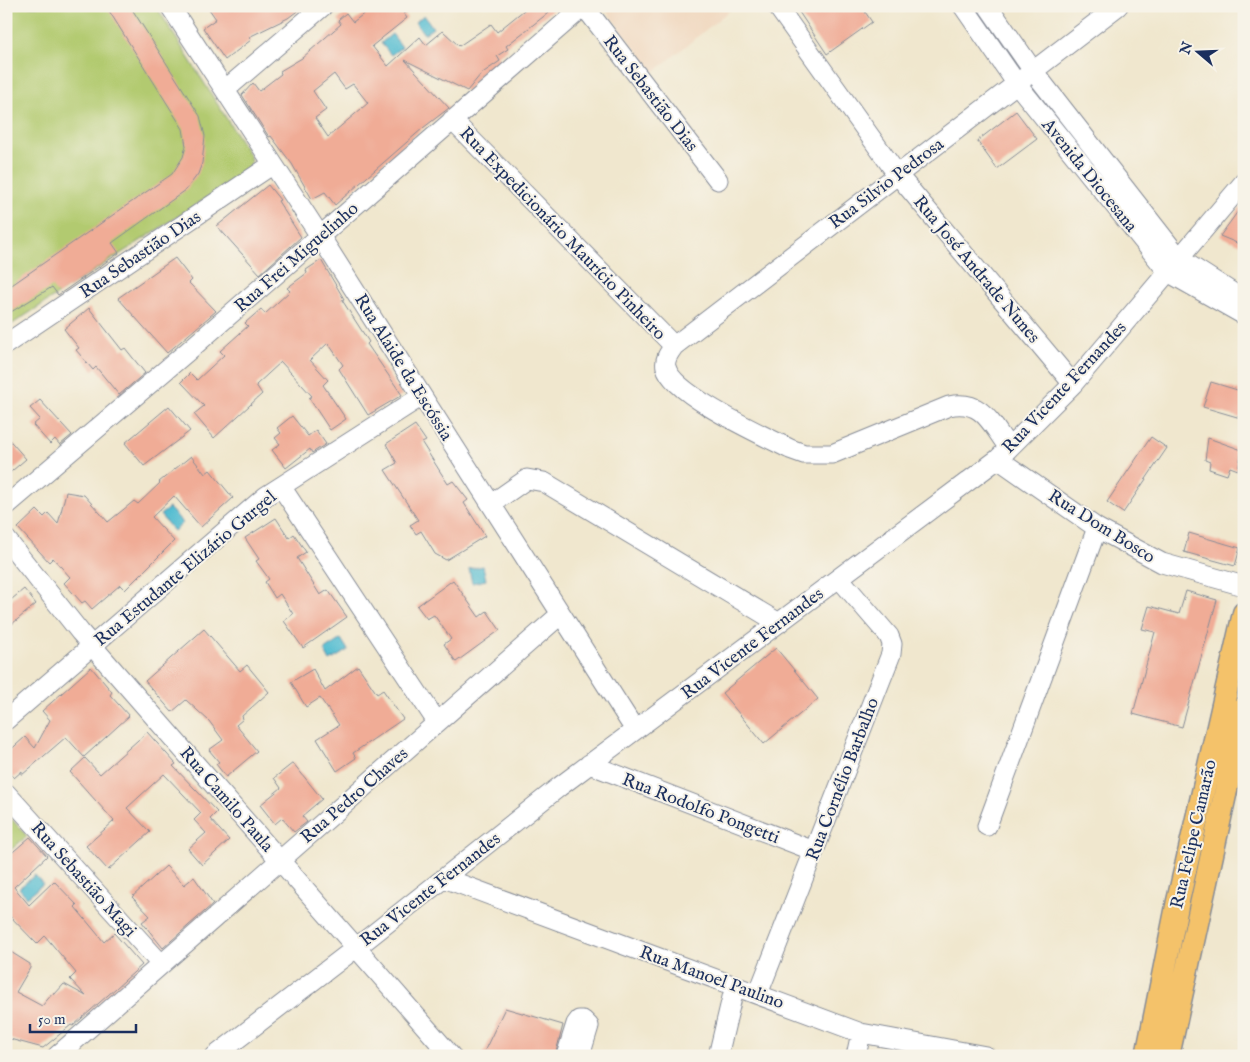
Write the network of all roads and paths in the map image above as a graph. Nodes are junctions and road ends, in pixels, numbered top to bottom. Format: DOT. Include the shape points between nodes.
graph roads {
  1 [pos="170,6"];
  2 [pos="324,6"];
  3 [pos="584,6"];
  4 [pos="777,6"];
  5 [pos="963,6"];
  6 [pos="988,6"];
  7 [pos="1118,6"];
  8 [pos="1034,72"];
  9 [pos="1017,84"];
  10 [pos="225,90"];
  11 [pos="452,120"];
  12 [pos="273,164"];
  13 [pos="897,174"];
  14 [pos="718,180"];
  15 [pos="1244,182"];
  16 [pos="320,236"];
  17 [pos="1174,266"];
  18 [pos="1244,300"];
  19 [pos="1244,315"];
  20 [pos="6,344"];
  21 [pos="674,346"];
  22 [pos="1073,384"];
  23 [pos="422,396"];
  24 [pos="1003,453"];
  25 [pos="282,488"];
  26 [pos="491,504"];
  27 [pos="6,506"];
  28 [pos="1097,528"];
  29 [pos="6,539"];
  30 [pos="839,578"];
  31 [pos="1244,586"];
  32 [pos="1244,613"];
  33 [pos="561,614"];
  34 [pos="779,622"];
  35 [pos="92,646"];
  36 [pos="1244,708"];
  37 [pos="6,720"];
  38 [pos="437,722"];
  39 [pos="635,730"];
  40 [pos="1213,745"];
  41 [pos="589,764"];
  42 [pos="1229,775"];
  43 [pos="6,793"];
  44 [pos="988,826"];
  45 [pos="1190,850"];
  46 [pos="814,852"];
  47 [pos="280,860"];
  48 [pos="444,878"];
  49 [pos="1200,910"];
  50 [pos="357,947"];
  51 [pos="161,964"];
  52 [pos="735,985"];
  53 [pos="758,994"];
  54 [pos="861,1033"];
  55 [pos="58,1056"];
  56 [pos="215,1056"];
  57 [pos="451,1056"];
  58 [pos="566,1056"];
  59 [pos="580,1056"];
  60 [pos="718,1056"];
  61 [pos="856,1056"];
  62 [pos="986,1056"];
  63 [pos="1147,1056"];
  64 [pos="1168,1056"];
  1 -- 10 [label="street, Rua Alaide da Escóssia"];
  2 -- 10 [label="street"];
  3 -- 11 [label="street, Rua Frei Miguelinho"];
  3 -- 14 [label="street, Rua Sebastião Dias"];
  4 -- 13 [label="street, Rua José Andrade Nunes"];
  5 -- 9 [label="street, Avenida Diocesana"];
  6 -- 8 [label="street, Avenida Diocesana"];
  7 -- 8 [label="street, Rua Silvio Pedrosa"];
  8 -- 9 [label="street, Rua Silvio Pedrosa"];
  8 -- 17 [label="street, Avenida Diocesana"];
  9 -- 13 [label="street, Rua Silvio Pedrosa"];
  9 -- 17 [label="street, Avenida Diocesana"];
  10 -- 12 [label="street, Rua Alaide da Escóssia"];
  11 -- 16 [label="street, Rua Frei Miguelinho"];
  11 -- 21 [label="street, Rua Expedicionário Maurício Pinheiro"];
  12 -- 16 [label="street, Rua Alaide da Escóssia"];
  12 -- 20 [label="street, Rua Sebastião Dias"];
  13 -- 21 [label="street, Rua Silvio Pedrosa"];
  13 -- 22 [label="street, Rua José Andrade Nunes"];
  15 -- 17 [label="street, Rua Vicente Fernandes"];
  16 -- 23 [label="street, Rua Alaide da Escóssia"];
  16 -- 27 [label="street, Rua Frei Miguelinho"];
  17 -- 18 [label="street, Avenida Diocesana"];
  17 -- 19 [label="street, Avenida Diocesana"];
  17 -- 22 [label="street, Rua Vicente Fernandes"];
  21 -- 24 [label="street, Rua Expedicionário Maurício Pinheiro" via="666,357 666,368 694,398 804,454 832,454 963,403 982,411"];
  22 -- 24 [label="street, Rua Vicente Fernandes"];
  23 -- 25 [label="street, Rua Estudante Elizário Gurgel"];
  23 -- 26 [label="street, Rua Alaide da Escóssia"];
  24 -- 28 [label="street, Rua Dom Bosco"];
  24 -- 30 [label="street, Rua Vicente Fernandes"];
  25 -- 35 [label="street, Rua Estudante Elizário Gurgel" via="266,496"];
  25 -- 38 [label="street"];
  26 -- 33 [label="street, Rua Alaide da Escóssia"];
  26 -- 34 [label="street" via="527,479 544,482"];
  28 -- 31 [label="street, Rua Dom Bosco" via="1162,563"];
  28 -- 44 [label="street"];
  29 -- 35 [label="street, Rua Camilo Paula"];
  30 -- 34 [label="street, Rua Vicente Fernandes"];
  30 -- 46 [label="street, Rua Cornélio Barbalho" via="884,629 892,644 891,654"];
  32 -- 40 [label="main road, Rua Felipe Camarão"];
  33 -- 38 [label="street, Rua Pedro Chaves"];
  33 -- 39 [label="street, Rua Alaide da Escóssia"];
  34 -- 39 [label="street, Rua Vicente Fernandes"];
  35 -- 37 [label="street, Rua Estudante Elizário Gurgel"];
  35 -- 47 [label="street, Rua Camilo Paula"];
  36 -- 42 [label="main road, Rua Felipe Camarão"];
  38 -- 47 [label="street, Rua Pedro Chaves"];
  39 -- 41 [label="street, Rua Vicente Fernandes"];
  40 -- 42 [label="main road" via="1206,790 1209,796 1217,800 1220,798"];
  40 -- 45 [label="main road, Rua Felipe Camarão"];
  41 -- 46 [label="street, Rua Rodolfo Pongetti"];
  41 -- 48 [label="street, Rua Vicente Fernandes"];
  42 -- 49 [label="main road, Rua Felipe Camarão"];
  43 -- 51 [label="street, Rua Sebastião Magi"];
  45 -- 49 [label="main road" via="1197,830 1206,830 1208,844"];
  45 -- 63 [label="main road, Rua Felipe Camarão"];
  46 -- 53 [label="street, Rua Cornélio Barbalho"];
  47 -- 50 [label="street, Rua Camilo Paula"];
  47 -- 51 [label="street, Rua Pedro Chaves"];
  48 -- 50 [label="street, Rua Vicente Fernandes"];
  48 -- 52 [label="street, Rua Manoel Paulino"];
  49 -- 64 [label="main road, Rua Felipe Camarão"];
  50 -- 56 [label="street, Rua Vicente Fernandes"];
  50 -- 57 [label="street, Rua Camilo Paula"];
  51 -- 55 [label="street, Rua Pedro Chaves"];
  52 -- 53 [label="street, Rua Manoel Paulino"];
  52 -- 60 [label="street"];
  53 -- 54 [label="street, Rua Manoel Paulino"];
  54 -- 61 [label="street"];
  54 -- 62 [label="street, Rua Manoel Paulino"];
  58 -- 59 [label="street" via="576,1024 583,1020 589,1026"];
}
